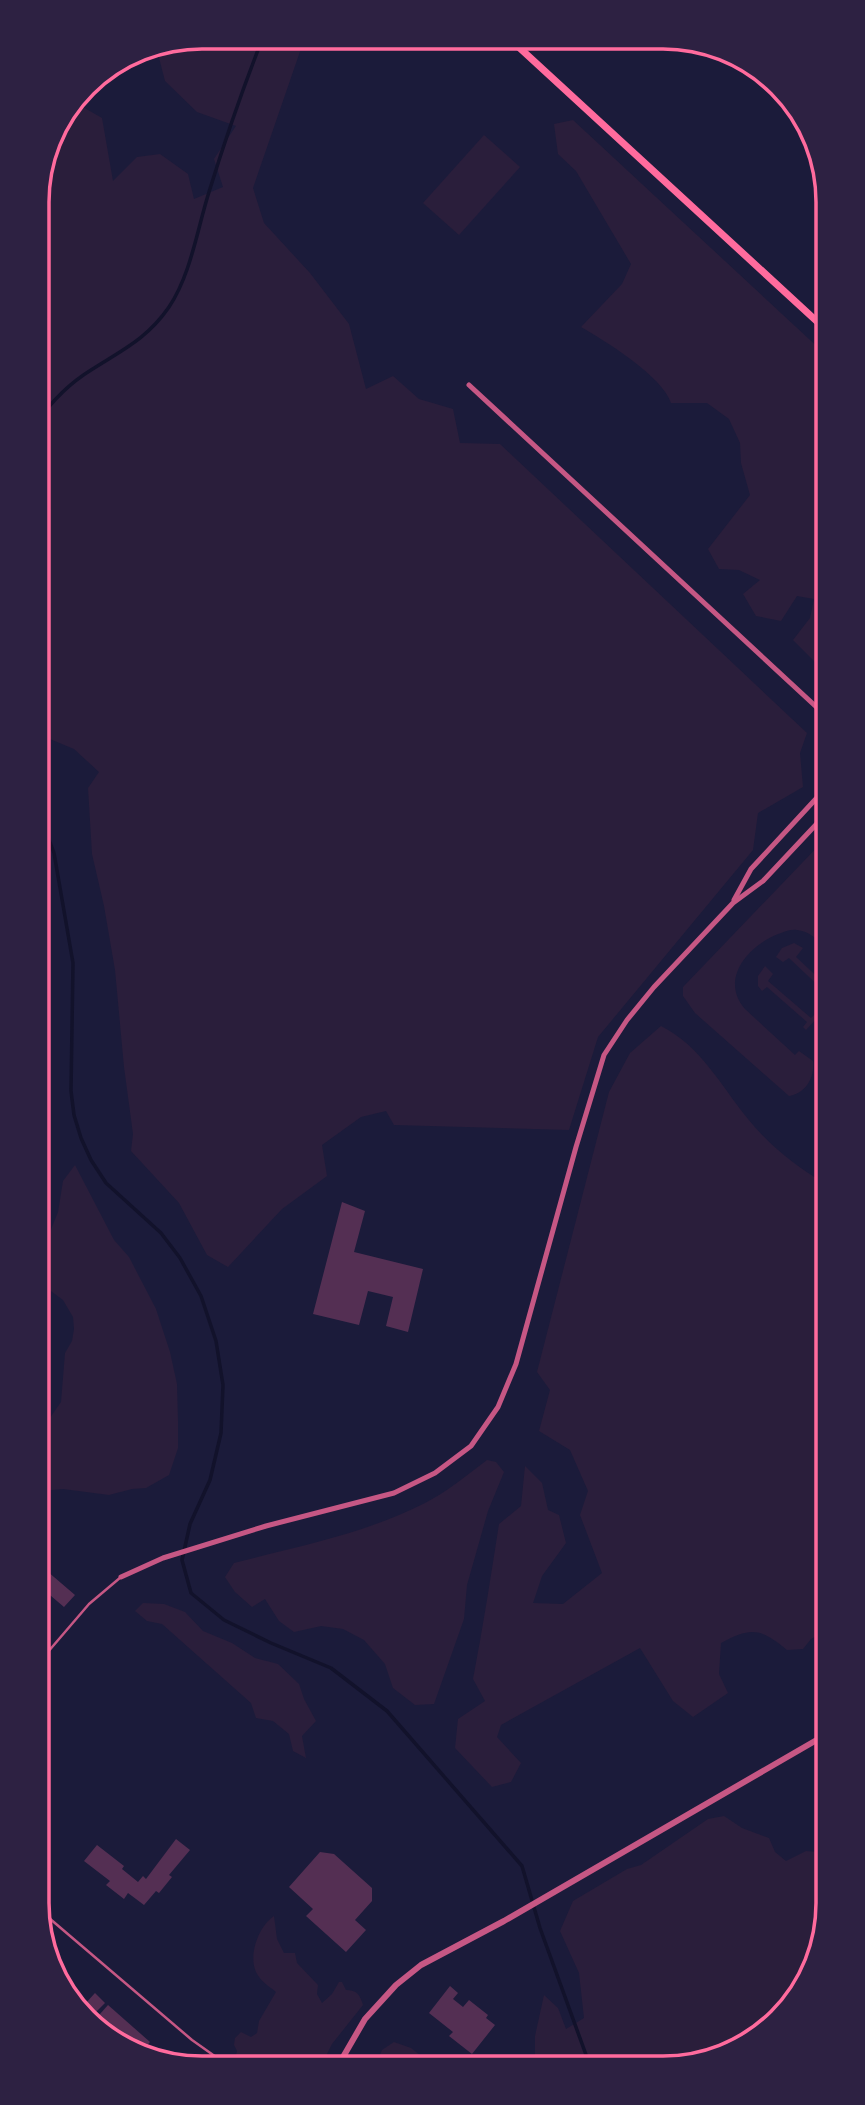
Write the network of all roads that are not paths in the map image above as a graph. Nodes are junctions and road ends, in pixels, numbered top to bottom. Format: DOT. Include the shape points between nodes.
graph roads {
  1 [pos="521,49"];
  2 [pos="816,321"];
  3 [pos="469,385"];
  4 [pos="816,707"];
  5 [pos="816,799"];
  6 [pos="816,825"];
  7 [pos="733,902"];
  8 [pos="121,1577"];
  9 [pos="49,1651"];
  10 [pos="816,1740"];
  11 [pos="50,1919"];
  12 [pos="215,2056"];
  13 [pos="344,2056"];
  1 -- 2 [label="main road"];
  3 -- 4 [label="street"];
  5 -- 7 [label="street" via="751,869"];
  6 -- 7 [label="street" via="763,881"];
  7 -- 8 [label="street" via="654,987 604,1055 516,1364 498,1407 471,1446 435,1473 394,1493 266,1526 163,1558"];
  8 -- 9 [label="lane" via="89,1604"];
  10 -- 13 [label="street" via="421,1965 365,2019"];
  11 -- 12 [label="lane"];
}
